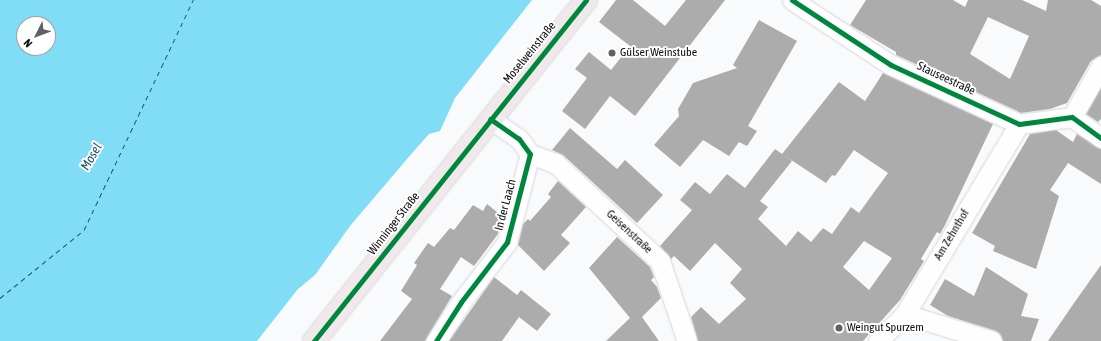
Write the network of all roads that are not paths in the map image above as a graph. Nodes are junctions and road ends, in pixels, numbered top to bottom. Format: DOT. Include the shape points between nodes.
graph roads {
  1 [pos="586,0"];
  2 [pos="792,0"];
  3 [pos="1101,66"];
  4 [pos="1072,117"];
  5 [pos="490,119"];
  6 [pos="1019,124"];
  7 [pos="1101,138"];
  8 [pos="530,154"];
  9 [pos="905,314"];
  10 [pos="314,341"];
  11 [pos="436,341"];
  12 [pos="687,341"];
  13 [pos="878,341"];
  14 [pos="992,341"];
  1 -- 5 [label="main road, Moselweinstraße"];
  2 -- 6 [label="street, Stauseestraße" via="891,65"];
  3 -- 4 [label="street"];
  4 -- 6 [label="street"];
  4 -- 7 [label="street"];
  5 -- 8 [label="street" via="519,139"];
  5 -- 10 [label="main road, Winninger Straße"];
  6 -- 9 [label="street, Am Zehnthof"];
  8 -- 11 [label="street, In der Laach" via="507,242 461,302"];
  8 -- 12 [label="street, Geisenstraße" via="555,163 660,261"];
  9 -- 13 [label="street, Am Zehnthof"];
  9 -- 14 [label="street"];
}
